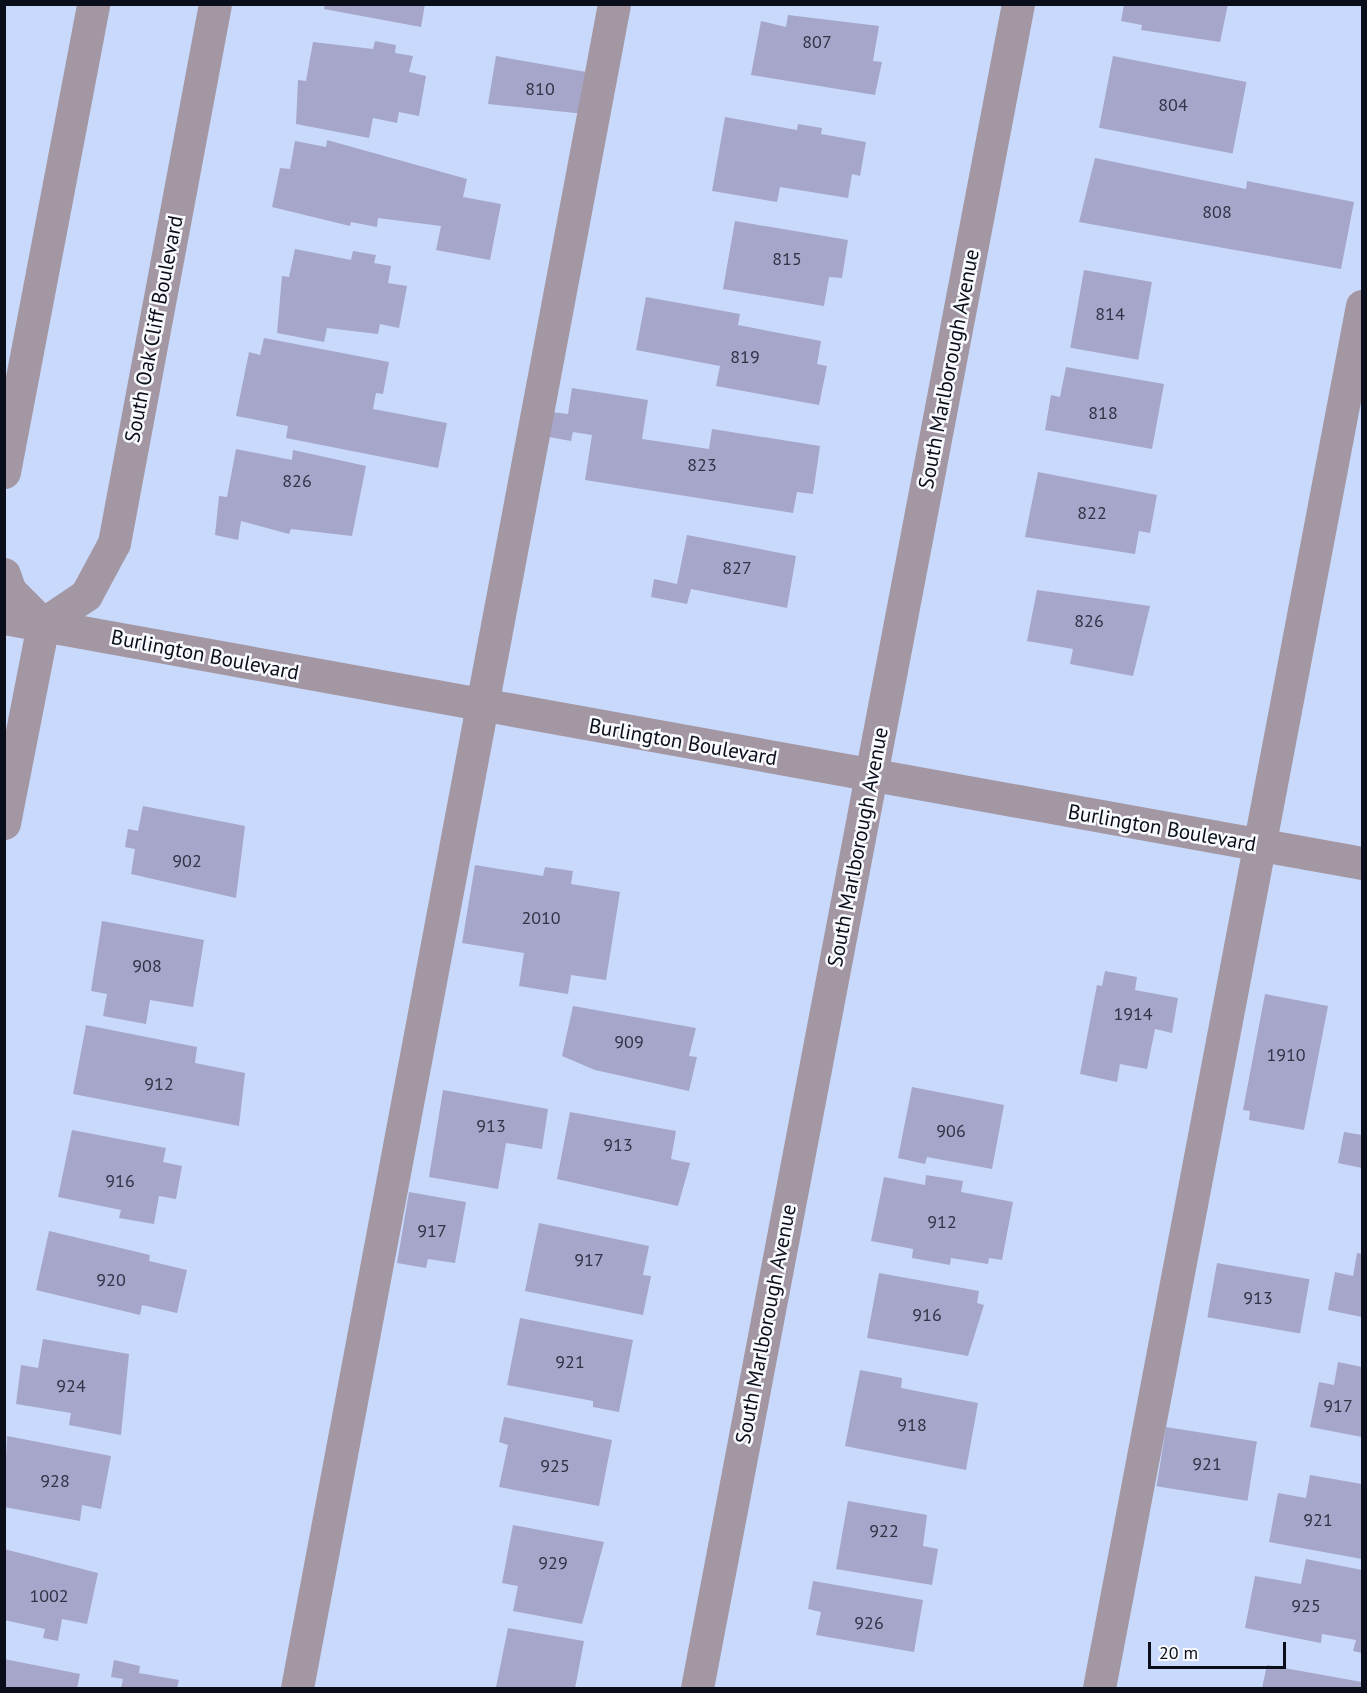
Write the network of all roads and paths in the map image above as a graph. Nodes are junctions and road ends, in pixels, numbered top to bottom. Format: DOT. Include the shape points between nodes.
graph roads {
  1 [pos="93,4"];
  2 [pos="215,4"];
  3 [pos="614,4"];
  4 [pos="1018,4"];
  5 [pos="1362,306"];
  6 [pos="4,472"];
  7 [pos="4,574"];
  8 [pos="4,618"];
  9 [pos="43,624"];
  10 [pos="483,707"];
  11 [pos="872,775"];
  12 [pos="4,823"];
  13 [pos="1260,846"];
  14 [pos="1362,863"];
  15 [pos="297,1689"];
  16 [pos="696,1689"];
  17 [pos="1100,1689"];
  1 -- 6 [label="street"];
  2 -- 9 [label="street, South Oak Cliff Boulevard" via="114,543 86,595"];
  3 -- 10 [label="street"];
  4 -- 11 [label="street, South Marlborough Avenue"];
  5 -- 13 [label="street"];
  7 -- 9 [label="street" via="10,591"];
  8 -- 9 [label="street, Burlington Boulevard"];
  9 -- 10 [label="street, Burlington Boulevard"];
  9 -- 12 [label="street"];
  10 -- 11 [label="street, Burlington Boulevard"];
  10 -- 15 [label="street"];
  11 -- 13 [label="street, Burlington Boulevard"];
  11 -- 16 [label="street, South Marlborough Avenue"];
  13 -- 14 [label="street, Burlington Boulevard"];
  13 -- 17 [label="street"];
}
